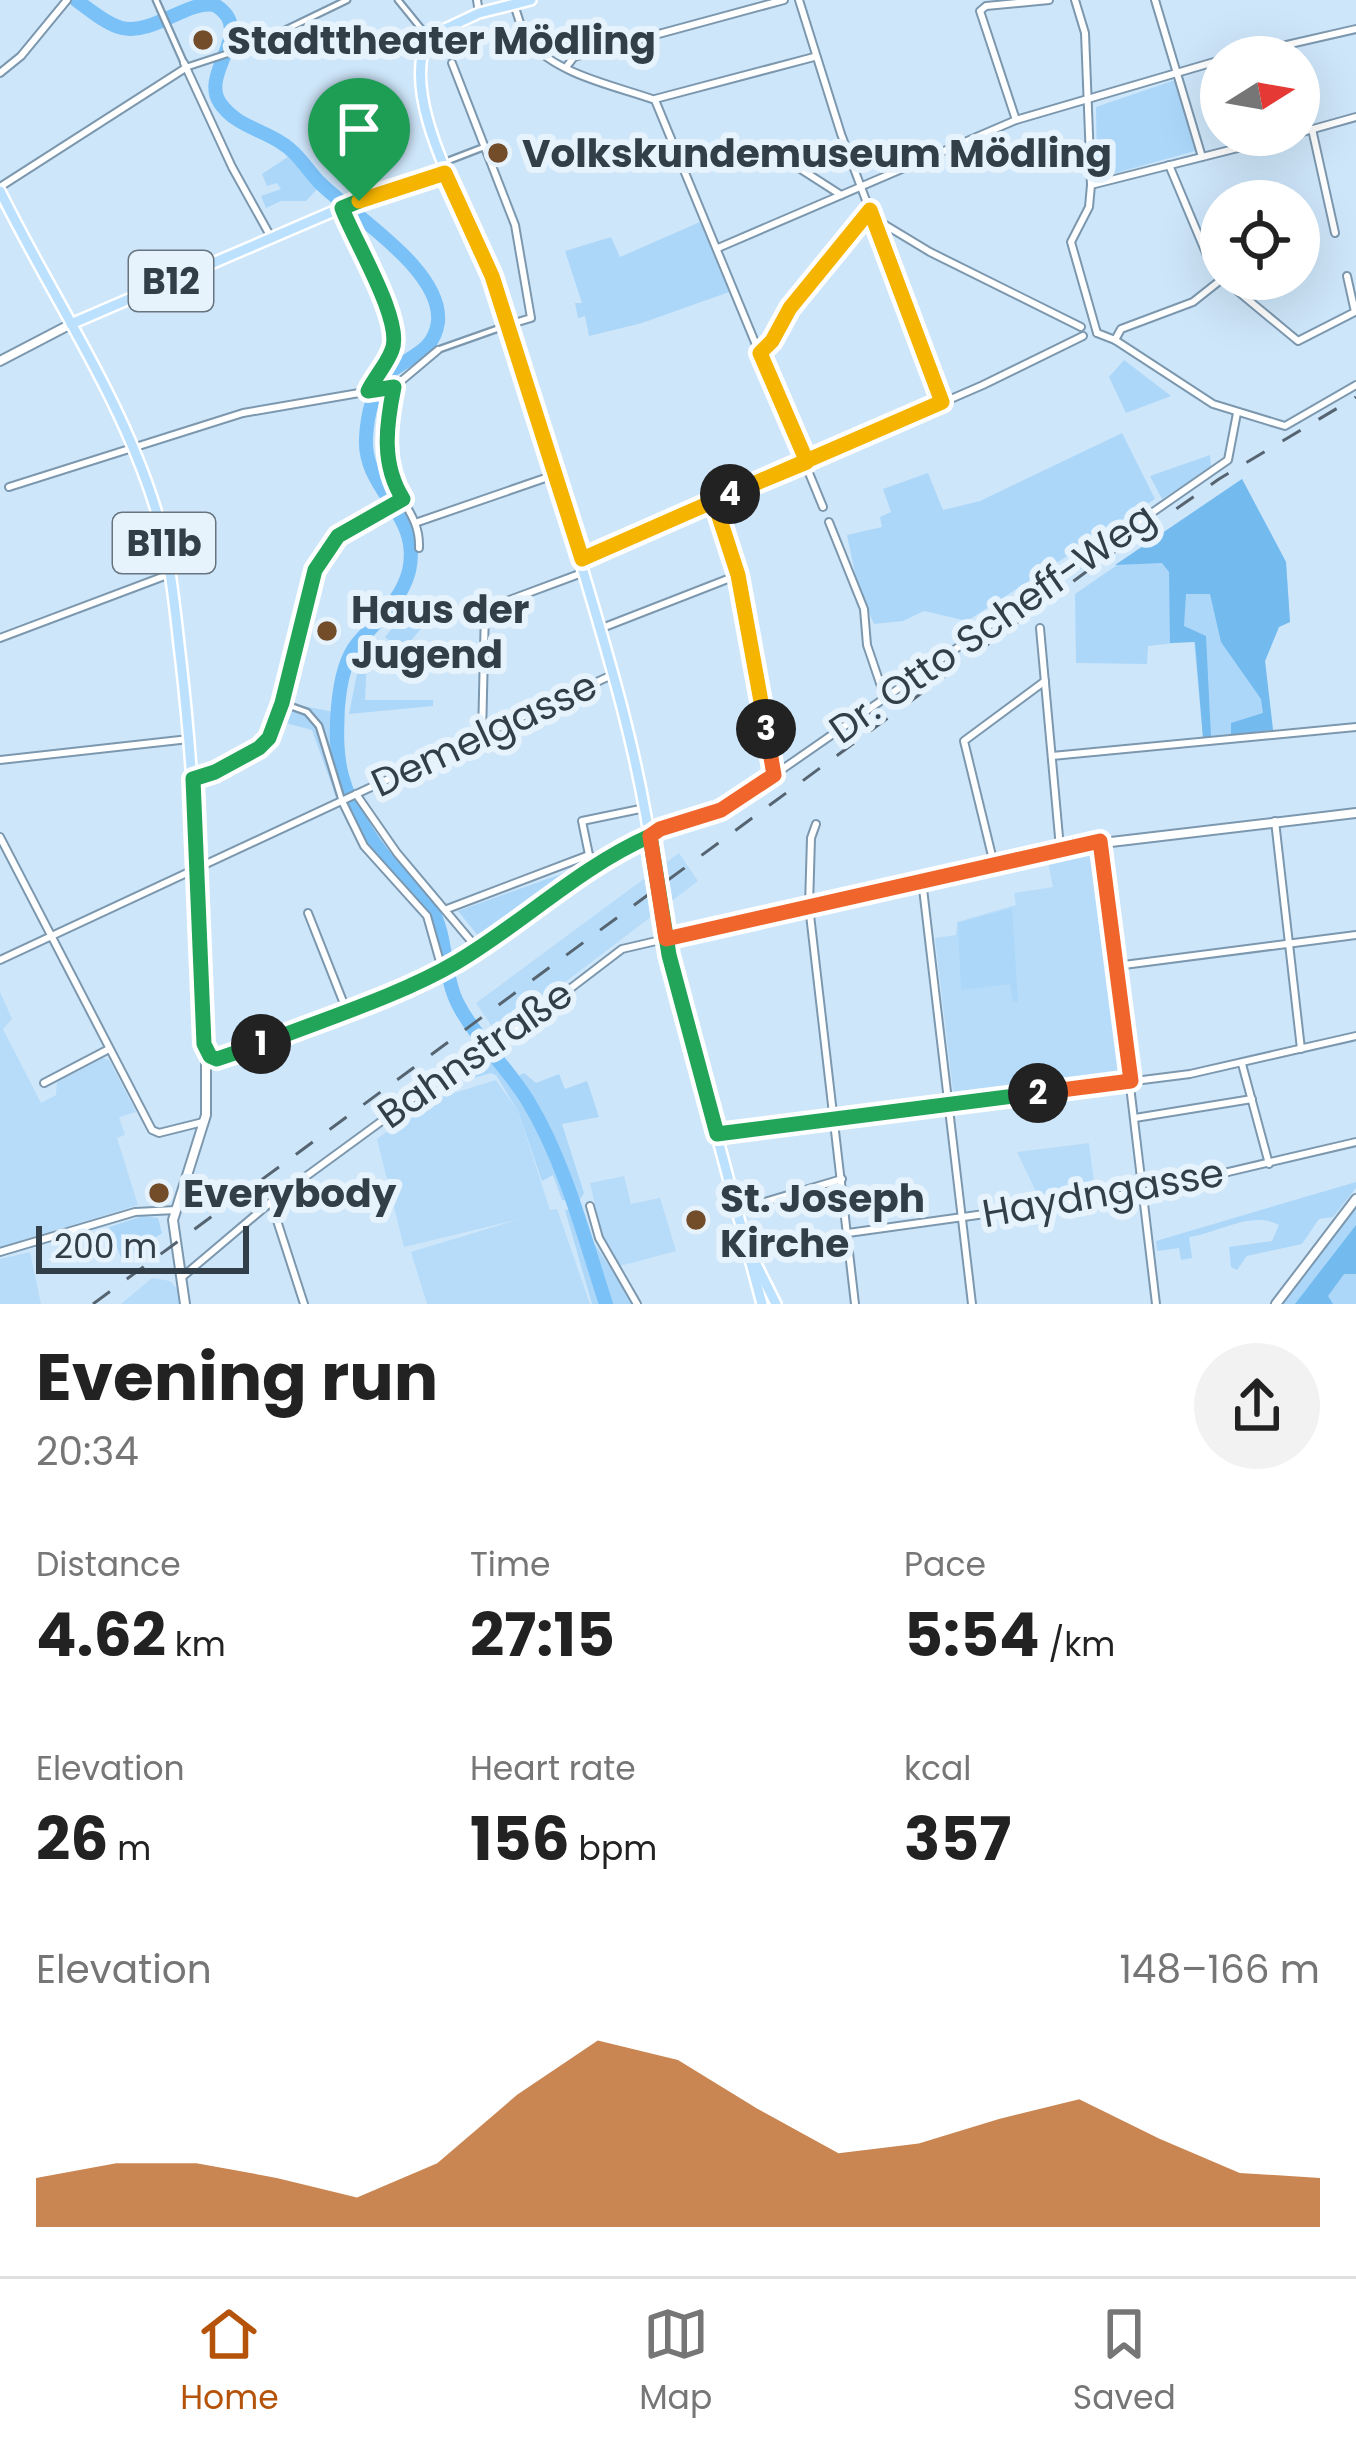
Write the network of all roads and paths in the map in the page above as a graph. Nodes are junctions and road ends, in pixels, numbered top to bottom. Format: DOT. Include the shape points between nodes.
graph roads {
  1 [pos="66,0"];
  2 [pos="156,0"];
  3 [pos="347,0"];
  4 [pos="398,0"];
  5 [pos="478,0"];
  6 [pos="531,0"];
  7 [pos="784,0"];
  8 [pos="799,0"];
  9 [pos="1049,0"];
  10 [pos="1076,0"];
  11 [pos="1155,0"];
  12 [pos="514,4"];
  13 [pos="479,13"];
  14 [pos="1356,29"];
  15 [pos="428,37"];
  16 [pos="1320,37"];
  17 [pos="814,57"];
  18 [pos="568,63"];
  19 [pos="452,64"];
  20 [pos="186,65"];
  21 [pos="1200,65"];
  22 [pos="1178,70"];
  23 [pos="0,73"];
  24 [pos="655,100"];
  25 [pos="1089,100"];
  26 [pos="1356,117"];
  27 [pos="1016,120"];
  28 [pos="1320,127"];
  29 [pos="484,147"];
  30 [pos="1206,156"];
  31 [pos="1318,156"];
  32 [pos="1202,157"];
  33 [pos="788,160"];
  34 [pos="1169,165"];
  35 [pos="443,168"];
  36 [pos="1090,185"];
  37 [pos="861,186"];
  38 [pos="0,189"];
  39 [pos="841,195"];
  40 [pos="346,206"];
  41 [pos="872,214"];
  42 [pos="1335,233"];
  43 [pos="272,239"];
  44 [pos="1200,242"];
  45 [pos="718,248"];
  46 [pos="1347,276"];
  47 [pos="1200,296"];
  48 [pos="1249,300"];
  49 [pos="1092,322"];
  50 [pos="71,325"];
  51 [pos="508,325"];
  52 [pos="1082,332"];
  53 [pos="1097,333"];
  54 [pos="1115,340"];
  55 [pos="438,350"];
  56 [pos="760,353"];
  57 [pos="0,361"];
  58 [pos="1356,385"];
  59 [pos="389,388"];
  60 [pos="371,390"];
  61 [pos="942,402"];
  62 [pos="1237,413"];
  63 [pos="134,449"];
  64 [pos="807,462"];
  65 [pos="554,475"];
  66 [pos="9,487"];
  67 [pos="400,500"];
  68 [pos="714,501"];
  69 [pos="823,507"];
  70 [pos="418,522"];
  71 [pos="829,522"];
  72 [pos="419,548"];
  73 [pos="582,559"];
  74 [pos="586,572"];
  75 [pos="170,574"];
  76 [pos="738,575"];
  77 [pos="600,628"];
  78 [pos="1040,629"];
  79 [pos="0,638"];
  80 [pos="614,674"];
  81 [pos="1046,681"];
  82 [pos="885,698"];
  83 [pos="282,703"];
  84 [pos="1356,728"];
  85 [pos="482,736"];
  86 [pos="189,739"];
  87 [pos="1052,756"];
  88 [pos="0,760"];
  89 [pos="774,775"];
  90 [pos="193,779"];
  91 [pos="356,795"];
  92 [pos="343,800"];
  93 [pos="645,808"];
  94 [pos="1356,813"];
  95 [pos="1275,821"];
  96 [pos="816,824"];
  97 [pos="650,836"];
  98 [pos="0,837"];
  99 [pos="1100,841"];
  100 [pos="1060,848"];
  101 [pos="4,853"];
  102 [pos="589,855"];
  103 [pos="601,862"];
  104 [pos="994,864"];
  105 [pos="197,869"];
  106 [pos="922,880"];
  107 [pos="809,906"];
  108 [pos="447,909"];
  109 [pos="308,913"];
  110 [pos="1356,935"];
  111 [pos="51,936"];
  112 [pos="666,939"];
  113 [pos="1290,944"];
  114 [pos="476,947"];
  115 [pos="0,960"];
  116 [pos="450,965"];
  117 [pos="1116,966"];
  118 [pos="346,1009"];
  119 [pos="1356,1036"];
  120 [pos="110,1048"];
  121 [pos="1301,1049"];
  122 [pos="210,1056"];
  123 [pos="1242,1063"];
  124 [pos="1131,1081"];
  125 [pos="44,1083"];
  126 [pos="1252,1099"];
  127 [pos="949,1105"];
  128 [pos="834,1118"];
  129 [pos="1136,1118"];
  130 [pos="203,1122"];
  131 [pos="717,1134"];
  132 [pos="1356,1142"];
  133 [pos="1269,1164"];
  134 [pos="842,1179"];
  135 [pos="1143,1192"];
  136 [pos="1356,1199"];
  137 [pos="271,1202"];
  138 [pos="737,1204"];
  139 [pos="590,1205"];
  140 [pos="176,1210"];
  141 [pos="962,1217"];
  142 [pos="848,1232"];
  143 [pos="0,1252"];
  144 [pos="752,1258"];
  145 [pos="181,1279"];
  146 [pos="185,1304"];
  147 [pos="304,1304"];
  148 [pos="637,1304"];
  149 [pos="762,1304"];
  150 [pos="776,1304"];
  151 [pos="855,1304"];
  152 [pos="972,1304"];
  153 [pos="1156,1304"];
  154 [pos="1276,1304"];
  1 -- 23 [label="street"];
  2 -- 20 [label="street"];
  3 -- 20 [label="street"];
  4 -- 15 [label="street"];
  5 -- 13 [label="street"];
  6 -- 12 [label="main road"];
  7 -- 18 [label="street"];
  8 -- 17 [label="street"];
  9 -- 27 [label="street" via="980,11"];
  10 -- 25 [label="street"];
  11 -- 22 [label="street"];
  12 -- 13 [label="main road"];
  12 -- 18 [label="street" via="530,42"];
  13 -- 15 [label="main road"];
  14 -- 16 [label="street"];
  15 -- 35 [label="main road" via="426,112"];
  17 -- 24 [label="street"];
  17 -- 37 [label="street"];
  18 -- 24 [label="street"];
  19 -- 29 [label="street"];
  20 -- 38 [label="street"];
  20 -- 43 [label="street"];
  21 -- 22 [label="street"];
  22 -- 25 [label="street"];
  22 -- 32 [label="street"];
  24 -- 45 [label="street"];
  25 -- 27 [label="street"];
  25 -- 36 [label="street"];
  26 -- 28 [label="street"];
  27 -- 37 [label="street"];
  29 -- 35 [label="street"];
  29 -- 51 [label="street" via="515,225 531,318"];
  30 -- 32 [label="street"];
  31 -- 42 [label="street"];
  32 -- 34 [label="street"];
  33 -- 39 [label="street"];
  34 -- 36 [label="street"];
  34 -- 44 [label="street"];
  35 -- 40 [label="main road, B12"];
  35 -- 51 [label="main road"];
  36 -- 49 [label="street" via="1089,207 1071,242"];
  37 -- 39 [label="street"];
  37 -- 41 [label="street"];
  38 -- 50 [label="main road"];
  39 -- 45 [label="street"];
  40 -- 43 [label="main road, B12"];
  40 -- 60 [label="street" via="393,326 393,348"];
  41 -- 52 [label="street"];
  41 -- 56 [label="street"];
  41 -- 61 [label="street"];
  43 -- 50 [label="main road, B12"];
  45 -- 56 [label="street"];
  46 -- 48 [label="street" via="1355,312 1298,341"];
  47 -- 54 [label="street" via="1121,329"];
  49 -- 52 [label="street"];
  49 -- 53 [label="street"];
  50 -- 57 [label="street"];
  50 -- 63 [label="main road, B11b"];
  51 -- 55 [label="street"];
  51 -- 65 [label="main road"];
  52 -- 53 [label="street"];
  52 -- 61 [label="street"];
  53 -- 54 [label="street"];
  54 -- 62 [label="street"];
  55 -- 59 [label="street"];
  56 -- 64 [label="street"];
  58 -- 62 [label="street" via="1285,426"];
  59 -- 60 [label="street"];
  59 -- 67 [label="street" via="387,448"];
  60 -- 63 [label="street" via="243,413"];
  61 -- 64 [label="street"];
  62 -- 82 [label="street, Dr. Otto Scheff-Weg" via="1228,460"];
  63 -- 66 [label="street"];
  63 -- 75 [label="main road, B11b"];
  64 -- 68 [label="street"];
  64 -- 69 [label="street"];
  65 -- 70 [label="street"];
  65 -- 73 [label="main road"];
  67 -- 70 [label="street"];
  67 -- 83 [label="street" via="338,536 315,570"];
  68 -- 73 [label="street"];
  68 -- 76 [label="street"];
  70 -- 72 [label="street"];
  71 -- 82 [label="street" via="864,610"];
  73 -- 74 [label="main road"];
  74 -- 77 [label="main road"];
  74 -- 85 [label="street" via="485,609"];
  75 -- 79 [label="street"];
  75 -- 86 [label="main road, B11b"];
  76 -- 77 [label="street"];
  76 -- 89 [label="street"];
  77 -- 80 [label="main road"];
  78 -- 81 [label="street"];
  80 -- 85 [label="street, Demelgasse"];
  80 -- 93 [label="main road"];
  81 -- 87 [label="street"];
  81 -- 104 [label="street" via="964,741"];
  82 -- 89 [label="street, Dr. Otto Scheff-Weg"];
  83 -- 90 [label="street" via="259,748"];
  83 -- 92 [label="street" via="319,726"];
  84 -- 87 [label="street"];
  85 -- 91 [label="street, Demelgasse"];
  86 -- 88 [label="street"];
  86 -- 90 [label="main road, B11b"];
  87 -- 100 [label="street"];
  89 -- 97 [label="street, Dr. Otto Scheff-Weg" via="721,810"];
  90 -- 105 [label="main road, B11b"];
  91 -- 92 [label="street, Demelgasse"];
  91 -- 108 [label="street"];
  92 -- 105 [label="street, Demelgasse"];
  92 -- 116 [label="street" via="364,846 415,898"];
  93 -- 97 [label="main road"];
  93 -- 102 [label="street" via="582,821"];
  94 -- 95 [label="street"];
  95 -- 99 [label="street"];
  95 -- 113 [label="street"];
  96 -- 107 [label="street"];
  97 -- 103 [label="main road"];
  97 -- 112 [label="main road, bridge"];
  98 -- 101 [label="street"];
  99 -- 100 [label="street"];
  99 -- 117 [label="street"];
  100 -- 104 [label="street"];
  101 -- 111 [label="street"];
  102 -- 103 [label="street"];
  102 -- 108 [label="street"];
  103 -- 114 [label="main road"];
  104 -- 106 [label="street"];
  105 -- 111 [label="street, Demelgasse"];
  105 -- 122 [label="main road, B11b"];
  106 -- 107 [label="street"];
  106 -- 127 [label="street"];
  107 -- 112 [label="street"];
  107 -- 128 [label="street"];
  108 -- 114 [label="street"];
  109 -- 118 [label="street"];
  110 -- 113 [label="street"];
  111 -- 115 [label="street, Demelgasse"];
  111 -- 120 [label="street"];
  112 -- 131 [label="main road"];
  112 -- 137 [label="street, Bahnstraße" via="622,949"];
  113 -- 117 [label="street"];
  113 -- 121 [label="street"];
  114 -- 116 [label="main road"];
  116 -- 118 [label="main road"];
  117 -- 124 [label="street"];
  118 -- 122 [label="main road" via="243,1052"];
  119 -- 121 [label="street"];
  120 -- 125 [label="street"];
  120 -- 130 [label="street" via="154,1132"];
  121 -- 123 [label="street"];
  122 -- 130 [label="street"];
  123 -- 124 [label="street"];
  123 -- 126 [label="street"];
  124 -- 127 [label="street"];
  124 -- 129 [label="street"];
  126 -- 129 [label="street"];
  126 -- 133 [label="street"];
  127 -- 128 [label="street"];
  127 -- 141 [label="street"];
  128 -- 131 [label="street"];
  128 -- 134 [label="street"];
  129 -- 135 [label="street"];
  130 -- 140 [label="street"];
  131 -- 138 [label="main road"];
  132 -- 133 [label="street, Haydngasse"];
  133 -- 135 [label="street, Haydngasse"];
  134 -- 138 [label="street"];
  134 -- 142 [label="street"];
  135 -- 141 [label="street, Haydngasse"];
  135 -- 153 [label="street"];
  136 -- 154 [label="street"];
  137 -- 145 [label="street, Bahnstraße"];
  137 -- 147 [label="street"];
  138 -- 144 [label="main road"];
  139 -- 148 [label="street" via="599,1238"];
  140 -- 143 [label="street" via="135,1212"];
  140 -- 145 [label="street"];
  141 -- 142 [label="street, Haydngasse"];
  141 -- 152 [label="street"];
  142 -- 151 [label="street"];
  144 -- 149 [label="main road"];
  144 -- 150 [label="main road"];
  145 -- 146 [label="street"];
}
